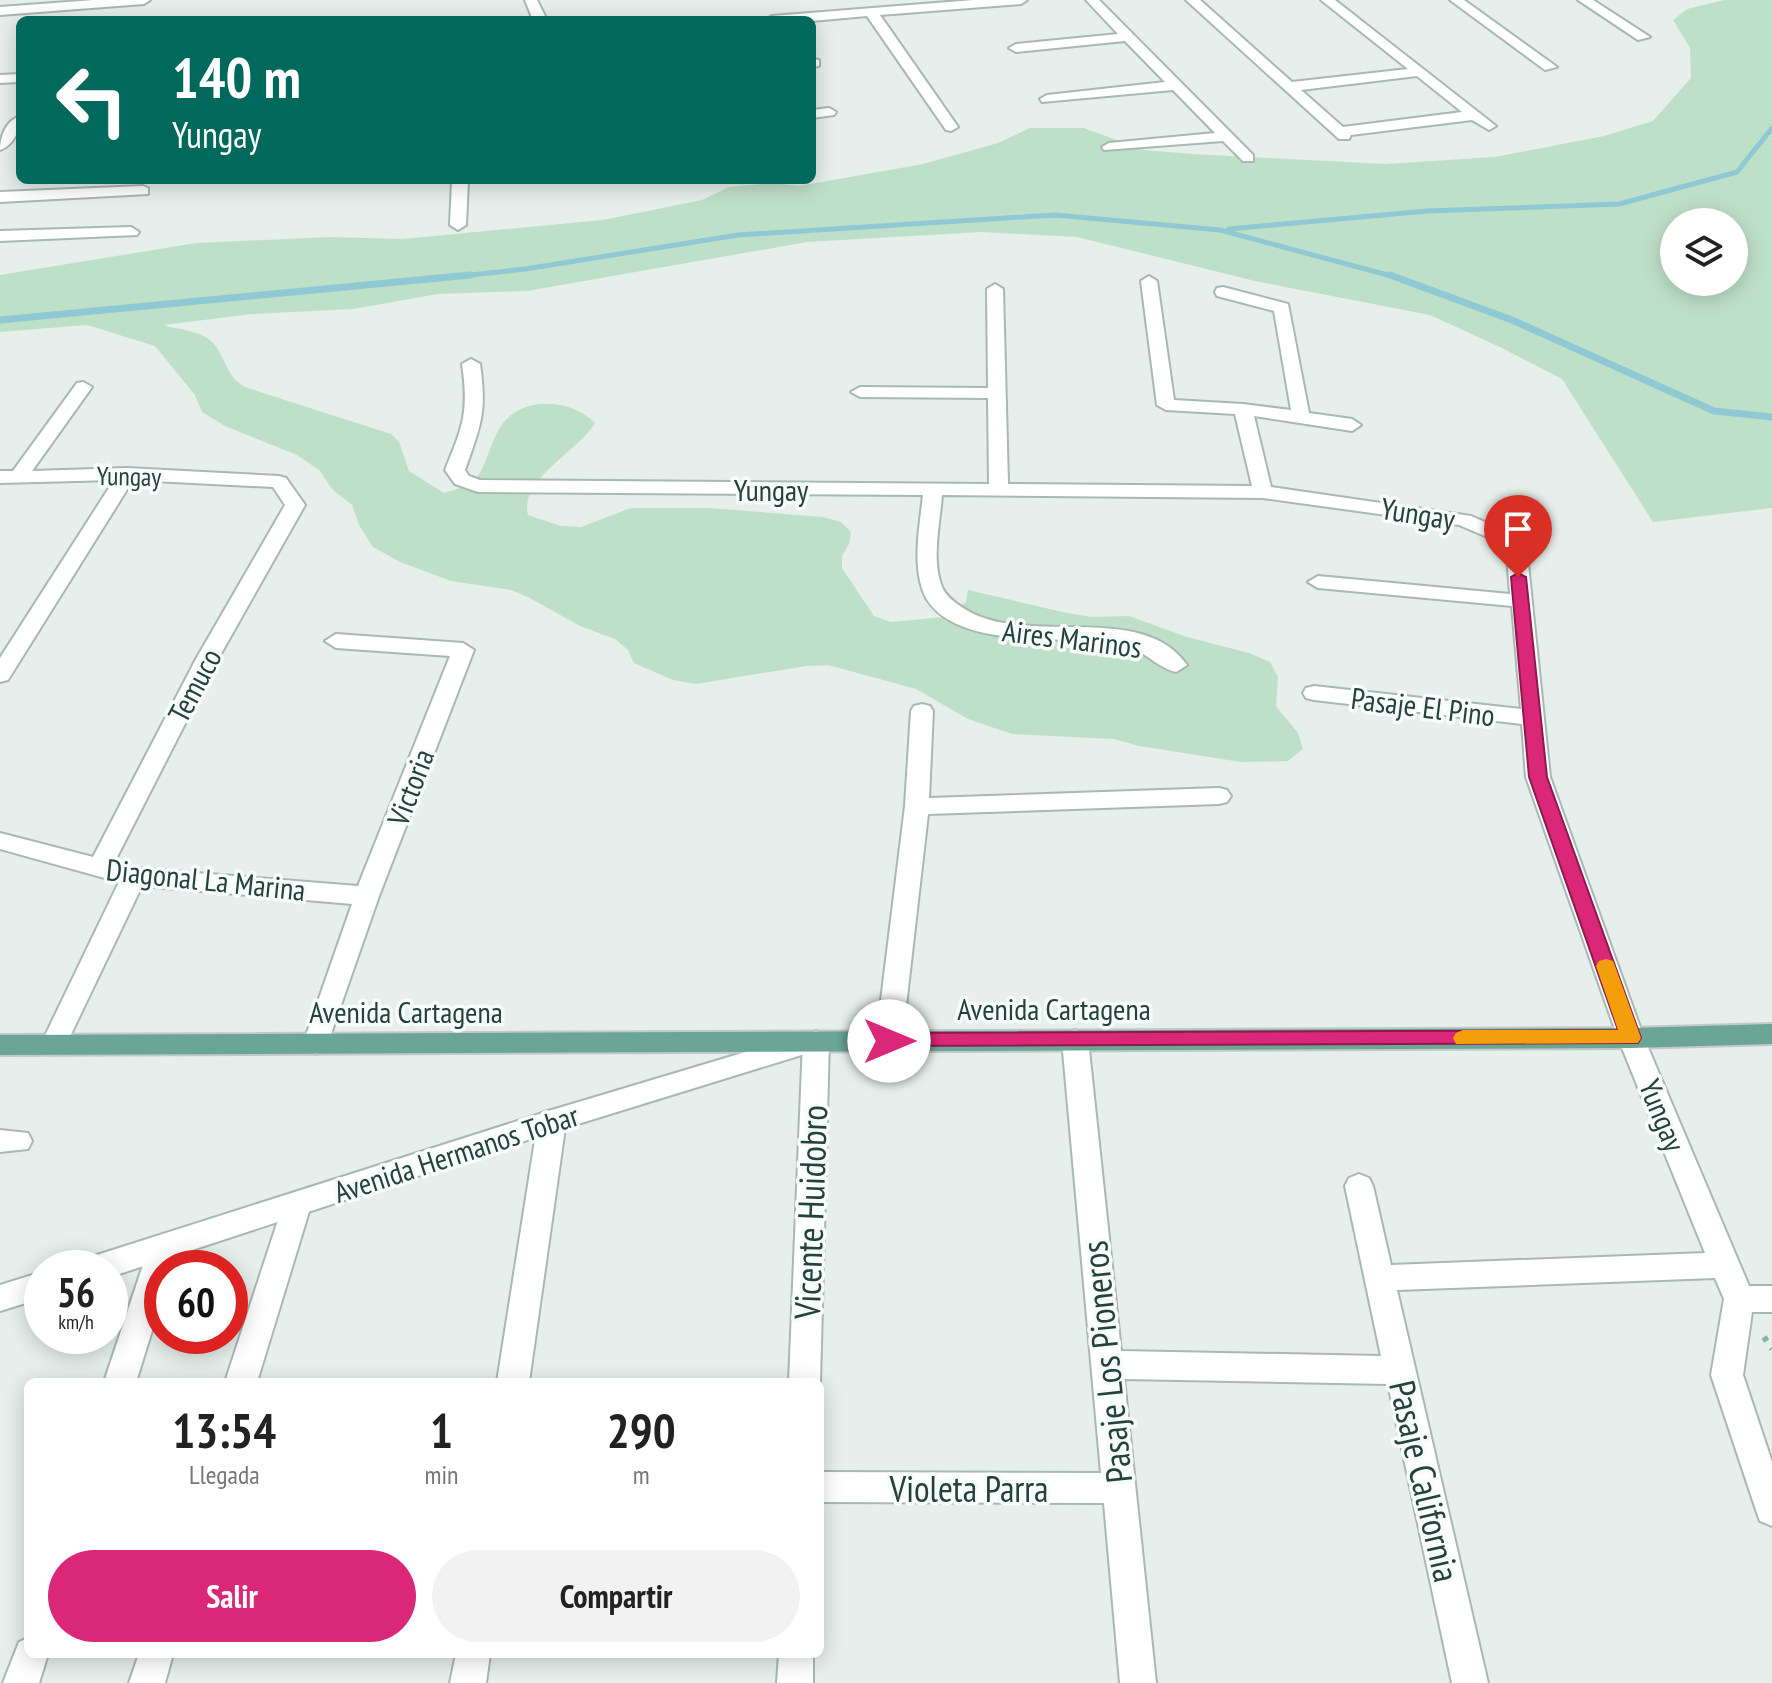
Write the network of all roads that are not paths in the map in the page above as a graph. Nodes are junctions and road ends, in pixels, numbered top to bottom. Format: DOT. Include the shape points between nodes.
graph roads {
  1 [pos="144,0"];
  2 [pos="1021,0"];
  3 [pos="1092,0"];
  4 [pos="1192,0"];
  5 [pos="1327,0"];
  6 [pos="1456,0"];
  7 [pos="1584,0"];
  8 [pos="950,3"];
  9 [pos="5,7"];
  10 [pos="871,12"];
  11 [pos="816,16"];
  12 [pos="1130,37"];
  13 [pos="1643,37"];
  14 [pos="1016,48"];
  15 [pos="1550,67"];
  16 [pos="1420,72"];
  17 [pos="1177,85"];
  18 [pos="1289,87"];
  19 [pos="1047,99"];
  20 [pos="829,112"];
  21 [pos="816,114"];
  22 [pos="1475,115"];
  23 [pos="16,125"];
  24 [pos="1489,126"];
  25 [pos="951,127"];
  26 [pos="1226,136"];
  27 [pos="2,144"];
  28 [pos="1109,147"];
  29 [pos="1248,158"];
  30 [pos="460,184"];
  31 [pos="143,191"];
  32 [pos="0,197"];
  33 [pos="458,225"];
  34 [pos="131,232"];
  35 [pos="0,236"];
  36 [pos="1149,281"];
  37 [pos="995,289"];
  38 [pos="1223,292"];
  39 [pos="471,364"];
  40 [pos="83,387"];
  41 [pos="860,392"];
  42 [pos="997,393"];
  43 [pos="1243,409"];
  44 [pos="1301,418"];
  45 [pos="1352,425"];
  46 [pos="127,474"];
  47 [pos="9,477"];
  48 [pos="933,490"];
  49 [pos="999,490"];
  50 [pos="1263,492"];
  51 [pos="295,505"];
  52 [pos="1318,582"];
  53 [pos="1520,601"];
  54 [pos="336,641"];
  55 [pos="1176,665"];
  56 [pos="0,675"];
  57 [pos="1314,693"];
  58 [pos="922,711"];
  59 [pos="1532,718"];
  60 [pos="1219,796"];
  61 [pos="917,806"];
  62 [pos="0,841"];
  63 [pos="99,869"];
  64 [pos="134,877"];
  65 [pos="367,896"];
  66 [pos="1772,1034"];
  67 [pos="1631,1038"];
  68 [pos="1075,1040"];
  69 [pos="816,1041"];
  70 [pos="889,1041"];
  71 [pos="54,1044"];
  72 [pos="316,1044"];
  73 [pos="0,1045"];
  74 [pos="552,1121"];
  75 [pos="1359,1186"];
  76 [pos="297,1205"];
  77 [pos="164,1247"];
  78 [pos="128,1258"];
  79 [pos="1725,1265"];
  80 [pos="1380,1278"];
  81 [pos="24,1291"];
  82 [pos="0,1298"];
  83 [pos="1739,1299"];
  84 [pos="1772,1299"];
  85 [pos="1106,1365"];
  86 [pos="1400,1370"];
  87 [pos="121,1378"];
  88 [pos="242,1378"];
  89 [pos="514,1378"];
  90 [pos="805,1378"];
  91 [pos="824,1487"];
  92 [pos="1119,1488"];
  93 [pos="1772,1510"];
  94 [pos="30,1658"];
  95 [pos="155,1658"];
  96 [pos="472,1658"];
  97 [pos="796,1658"];
  98 [pos="21,1683"];
  99 [pos="147,1683"];
  100 [pos="468,1683"];
  101 [pos="795,1683"];
  102 [pos="1138,1683"];
  103 [pos="1470,1683"];
  1 -- 9 [label="street"];
  2 -- 8 [label="street"];
  3 -- 12 [label="street"];
  4 -- 18 [label="street"];
  5 -- 16 [label="street"];
  6 -- 15 [label="street"];
  7 -- 13 [label="street"];
  8 -- 10 [label="street"];
  10 -- 11 [label="street"];
  10 -- 25 [label="street"];
  12 -- 14 [label="street"];
  12 -- 17 [label="street"];
  16 -- 18 [label="street"];
  16 -- 22 [label="street"];
  17 -- 19 [label="street"];
  17 -- 26 [label="street"];
  18 -- 22 [label="street" via="1341,134"];
  20 -- 21 [label="street"];
  22 -- 24 [label="street"];
  23 -- 27 [label="street"];
  26 -- 28 [label="street"];
  26 -- 29 [label="street"];
  30 -- 33 [label="street"];
  31 -- 32 [label="street"];
  34 -- 35 [label="street"];
  36 -- 43 [label="street" via="1166,405"];
  37 -- 42 [label="street"];
  38 -- 44 [label="street" via="1282,308"];
  39 -- 48 [label="street, Yungay" via="474,420 455,470 469,484"];
  40 -- 47 [label="street"];
  41 -- 42 [label="street"];
  42 -- 49 [label="street"];
  43 -- 44 [label="street"];
  43 -- 50 [label="street"];
  44 -- 45 [label="street"];
  46 -- 47 [label="street, Yungay"];
  46 -- 51 [label="street, Yungay" via="279,482"];
  46 -- 56 [label="street"];
  48 -- 49 [label="street, Yungay"];
  48 -- 55 [label="street, Aires Marinos" via="930,584 961,619 1041,636 1091,634 1134,640 1157,649"];
  49 -- 50 [label="street, Yungay"];
  50 -- 53 [label="street, Yungay" via="1476,524 1499,535 1517,554"];
  51 -- 63 [label="street, Temuco" via="207,659"];
  52 -- 53 [label="street"];
  53 -- 59 [label="street, Yungay"];
  54 -- 65 [label="street, Victoria" via="463,650"];
  57 -- 59 [label="street, Pasaje El Pino"];
  58 -- 61 [label="street"];
  59 -- 67 [label="street, Yungay" via="1538,777"];
  60 -- 61 [label="street"];
  61 -- 70 [label="street"];
  62 -- 63 [label="street, Diagonal La Marina"];
  63 -- 64 [label="street, Diagonal La Marina"];
  64 -- 65 [label="street, Diagonal La Marina"];
  64 -- 71 [label="street"];
  65 -- 72 [label="street, Victoria"];
  66 -- 67 [label="main road, Avenida Cartagena"];
  67 -- 68 [label="main road, Avenida Cartagena"];
  67 -- 79 [label="street, Yungay"];
  68 -- 70 [label="main road, Avenida Cartagena"];
  68 -- 85 [label="street, Pasaje Los Pioneros"];
  69 -- 70 [label="main road, Avenida Cartagena"];
  69 -- 72 [label="main road, Avenida Cartagena"];
  69 -- 74 [label="street, Avenida Hermanos Tobar"];
  69 -- 90 [label="street, Vicente Huidobro"];
  71 -- 72 [label="main road, Avenida Cartagena"];
  71 -- 73 [label="main road, Avenida Cartagena"];
  74 -- 76 [label="street, Avenida Hermanos Tobar"];
  74 -- 89 [label="street"];
  75 -- 80 [label="street, Pasaje California"];
  76 -- 77 [label="street, Avenida Hermanos Tobar"];
  76 -- 88 [label="street"];
  77 -- 78 [label="street, Avenida Hermanos Tobar"];
  77 -- 87 [label="street"];
  79 -- 80 [label="street"];
  79 -- 83 [label="street, Yungay"];
  80 -- 86 [label="street, Pasaje California"];
  81 -- 82 [label="street"];
  83 -- 84 [label="street"];
  83 -- 93 [label="street" via="1727,1375"];
  85 -- 86 [label="street"];
  85 -- 92 [label="street, Pasaje Los Pioneros"];
  86 -- 103 [label="street, Pasaje California"];
  91 -- 92 [label="street, Violeta Parra"];
  92 -- 102 [label="street, Pasaje Los Pioneros"];
  94 -- 98 [label="street"];
  95 -- 99 [label="street"];
  96 -- 100 [label="street"];
  97 -- 101 [label="street"];
}
